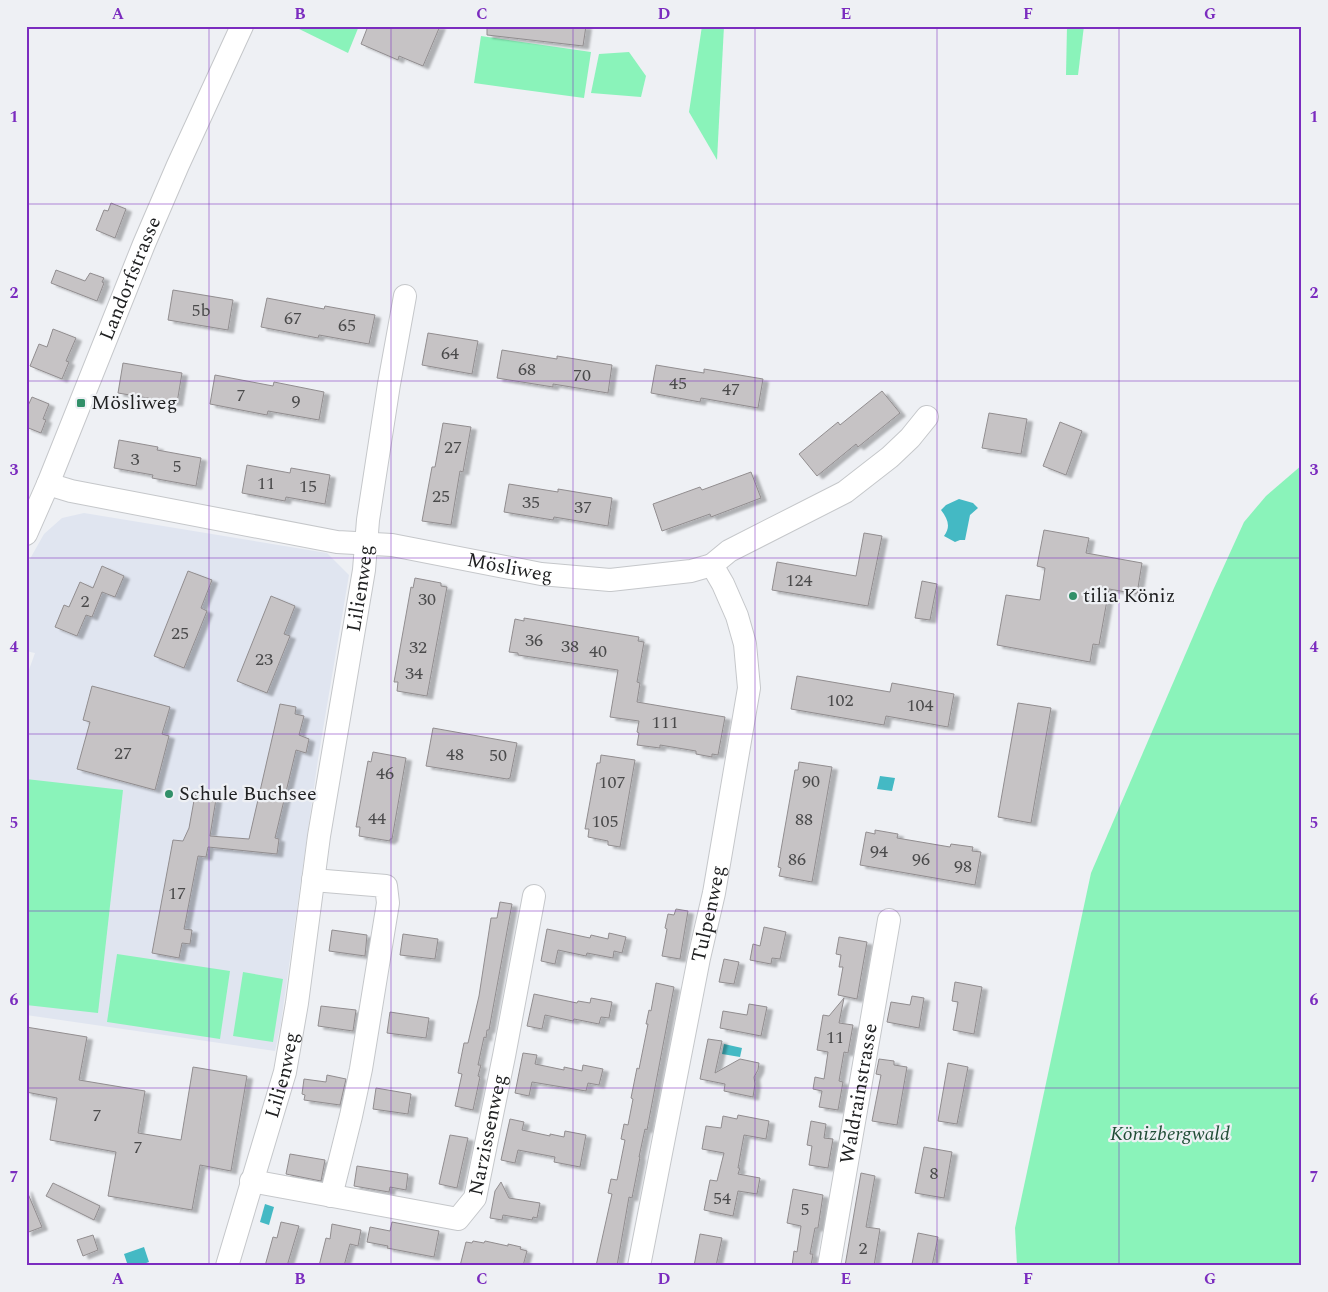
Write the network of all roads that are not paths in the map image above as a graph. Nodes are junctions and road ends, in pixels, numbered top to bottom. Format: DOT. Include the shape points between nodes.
graph roads {
  1 [pos="242,26"];
  2 [pos="405,296"];
  3 [pos="927,417"];
  4 [pos="48,484"];
  5 [pos="26,534"];
  6 [pos="367,542"];
  7 [pos="712,566"];
  8 [pos="313,880"];
  9 [pos="534,896"];
  10 [pos="888,920"];
  11 [pos="251,1181"];
  12 [pos="331,1196"];
  13 [pos="227,1266"];
  14 [pos="639,1266"];
  15 [pos="829,1266"];
  1 -- 4 [label="street, Landorfstrasse" via="144,244"];
  2 -- 6 [label="street, Lilienweg"];
  3 -- 7 [label="street, Mösliweg" via="890,457 845,492 730,551"];
  4 -- 5 [label="street, Landorfstrasse"];
  4 -- 6 [label="street, Mösliweg" via="337,542"];
  6 -- 7 [label="street, Mösliweg" via="580,579 636,578"];
  6 -- 8 [label="street, Lilienweg"];
  7 -- 14 [label="street, Tulpenweg" via="745,644 749,688 714,893"];
  8 -- 11 [label="street, Lilienweg" via="288,1053"];
  8 -- 12 [label="street" via="386,886 388,903 361,1069"];
  9 -- 12 [label="street, Narzissenweg" via="475,1198 458,1219"];
  10 -- 15 [label="street, Waldrainstrasse"];
  11 -- 12 [label="street, Narzissenweg"];
  11 -- 13 [label="street, Lilienweg"];
}
